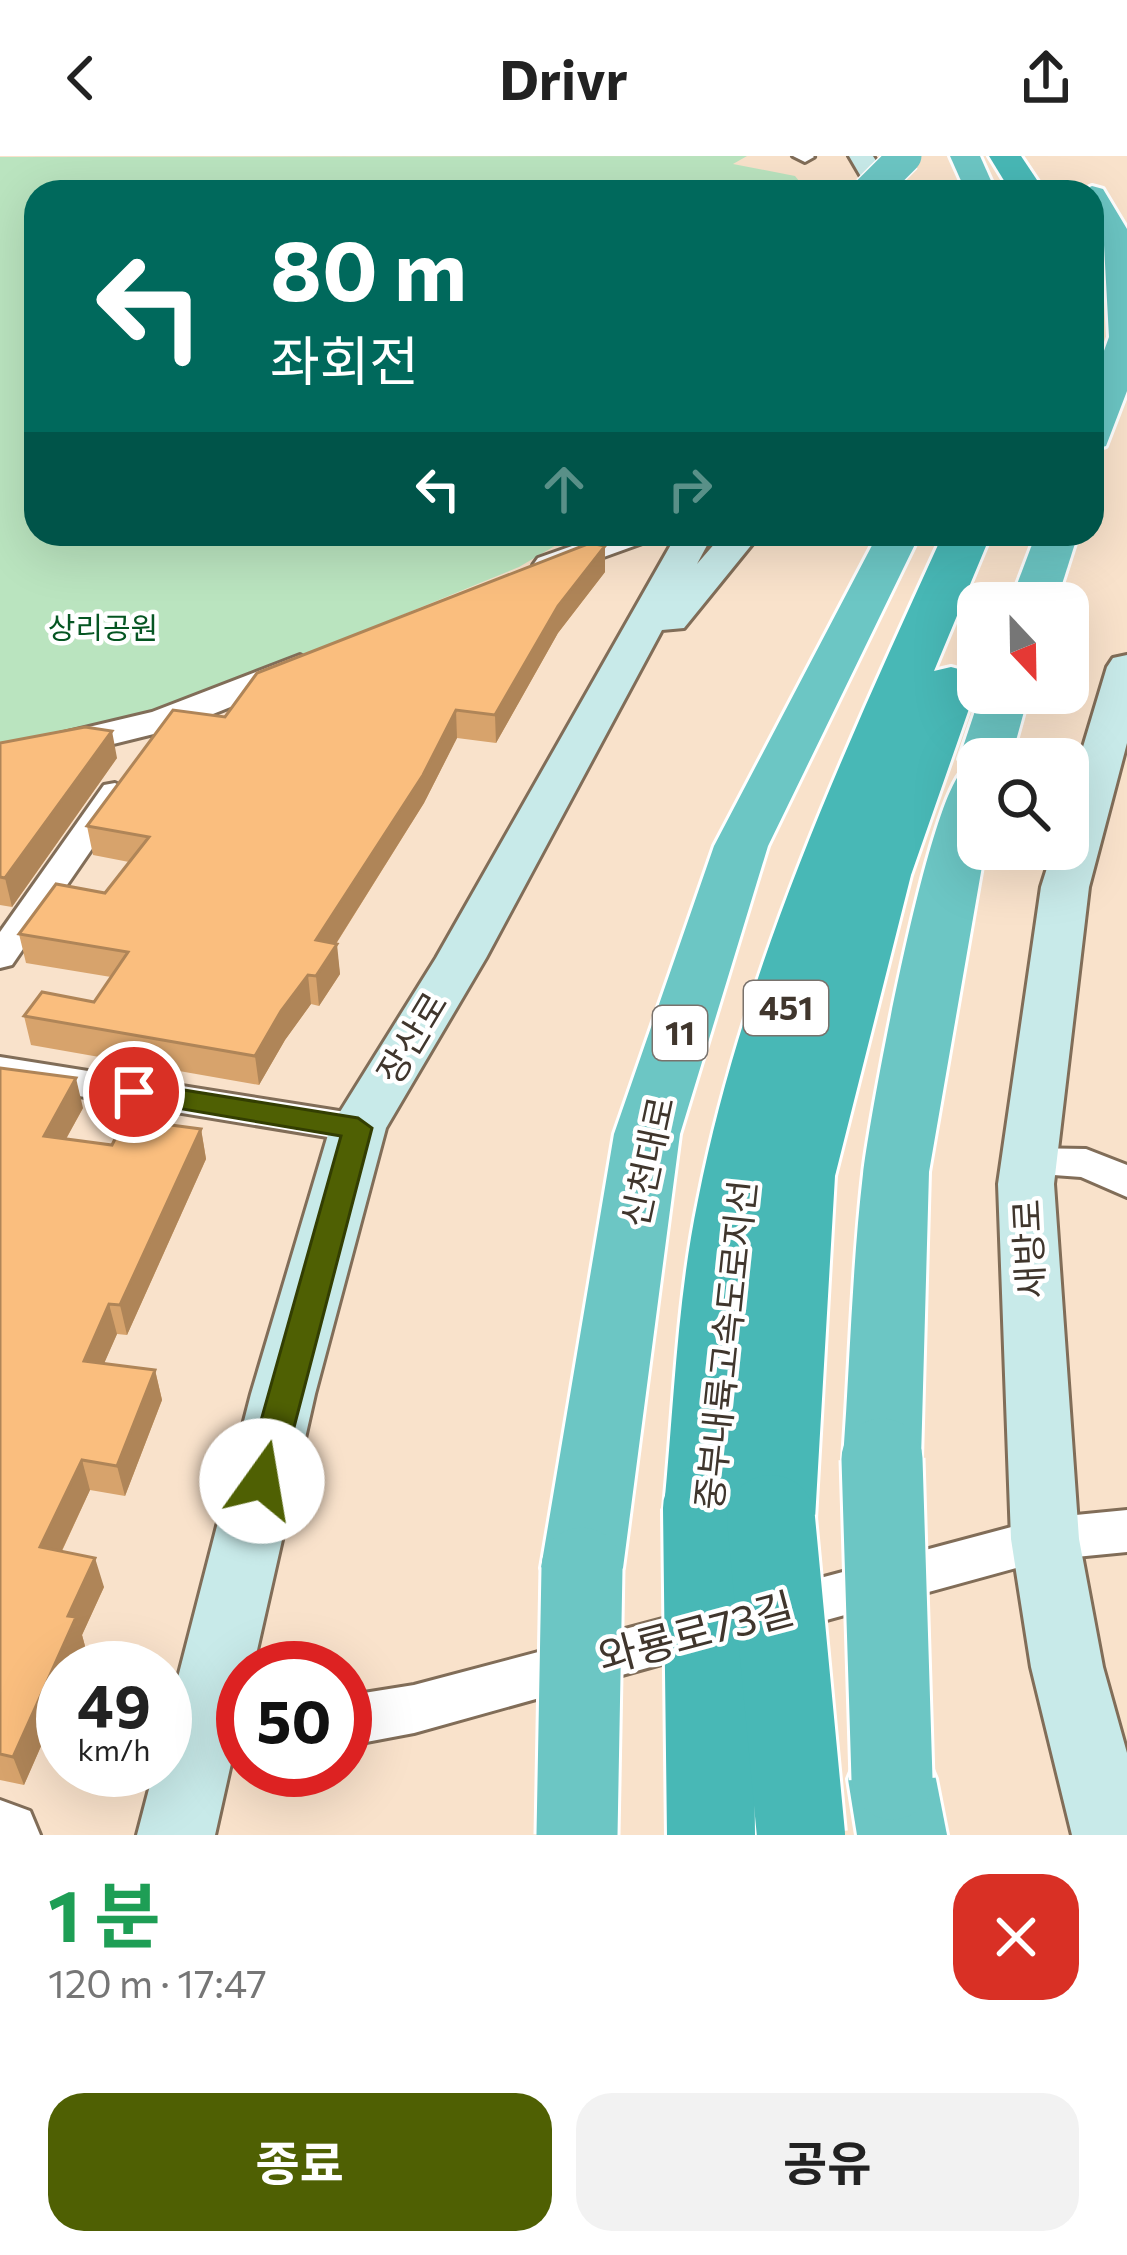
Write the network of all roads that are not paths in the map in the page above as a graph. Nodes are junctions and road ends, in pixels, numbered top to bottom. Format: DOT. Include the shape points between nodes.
graph roads {
  1 [pos="905,156"];
  2 [pos="879,180"];
  3 [pos="1104,209"];
  4 [pos="1127,336"];
  5 [pos="1104,403"];
  6 [pos="605,546"];
  7 [pos="727,546"];
  8 [pos="892,546"];
  9 [pos="962,546"];
  10 [pos="1002,546"];
  11 [pos="1054,546"];
  12 [pos="521,577"];
  13 [pos="989,582"];
  14 [pos="1041,582"];
  15 [pos="343,649"];
  16 [pos="957,667"];
  17 [pos="1127,667"];
  18 [pos="165,720"];
  19 [pos="0,760"];
  20 [pos="957,851"];
  21 [pos="0,957"];
  22 [pos="0,1070"];
  23 [pos="358,1128"];
  24 [pos="1028,1162"];
  25 [pos="1127,1182"];
  26 [pos="739,1513"];
  27 [pos="1127,1532"];
  28 [pos="1045,1540"];
  29 [pos="239,1641"];
  30 [pos="372,1716"];
  31 [pos="216,1752"];
  32 [pos="897,1807"];
  33 [pos="176,1835"];
  34 [pos="577,1835"];
  35 [pos="711,1835"];
  36 [pos="801,1835"];
  37 [pos="1111,1835"];
  1 -- 2 [label="highway, bridge"];
  3 -- 4 [label="highway" via="1120,245"];
  4 -- 5 [label="highway"];
  6 -- 12 [label="street"];
  7 -- 23 [label="main road, 장산로" via="610,688"];
  8 -- 34 [label="highway, 신천대로 / 11, bridge" via="741,846 647,1135 582,1568"];
  9 -- 26 [label="highway, 중부내륙고속도로지선 / 451" via="829,869 735,1199"];
  10 -- 13 [label="highway, 중부내륙고속도로지선 / 451"];
  11 -- 14 [label="highway"];
  15 -- 18 [label="street"];
  16 -- 26 [label="highway, 중부내륙고속도로지선 / 451" via="880,875 798,1176"];
  17 -- 24 [label="main road, 새방로" via="1065,887"];
  18 -- 19 [label="street"];
  18 -- 21 [label="street"];
  20 -- 32 [label="highway, bridge" via="896,1172 882,1459"];
  22 -- 23 [label="street"];
  23 -- 29 [label="main road, 장산로" via="283,1394"];
  24 -- 25 [label="street" via="1086,1163"];
  24 -- 28 [label="main road, 새방로"];
  26 -- 35 [label="highway, 중부내륙고속도로지선 / 451, bridge"];
  26 -- 36 [label="highway, 중부내륙고속도로지선 / 451, bridge"];
  27 -- 28 [label="street, 와룡로73길"];
  28 -- 30 [label="street, 와룡로73길"];
  28 -- 37 [label="main road, 새방로" via="1067,1667"];
  31 -- 33 [label="main road, 장산로"];
}
